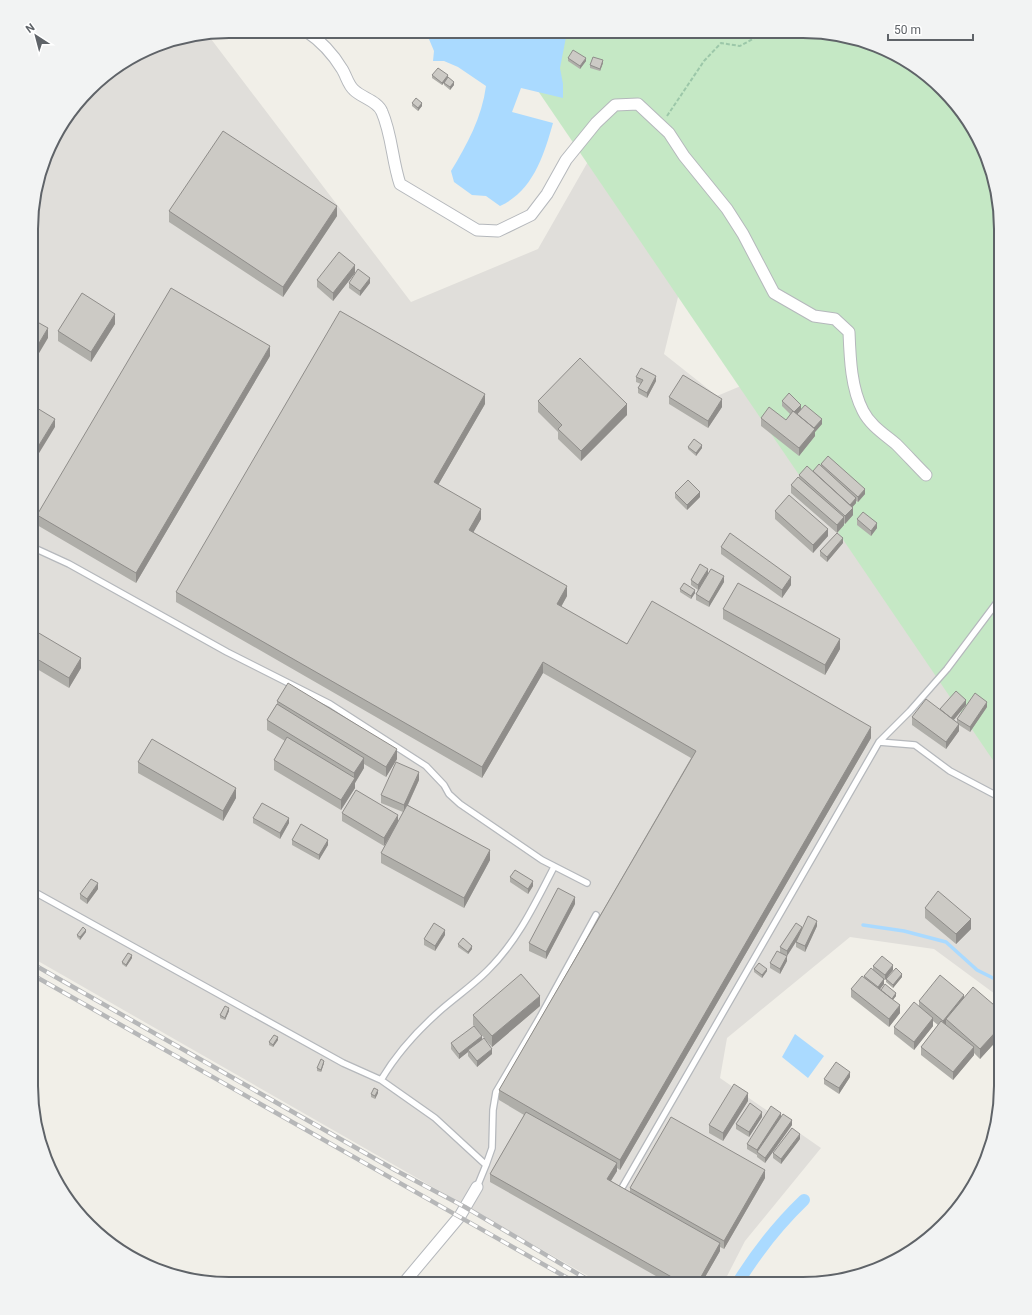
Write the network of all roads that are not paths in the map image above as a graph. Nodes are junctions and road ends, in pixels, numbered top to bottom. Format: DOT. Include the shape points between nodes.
graph roads {
  1 [pos="314,38"];
  2 [pos="926,475"];
  3 [pos="38,551"];
  4 [pos="994,606"];
  5 [pos="879,742"];
  6 [pos="994,794"];
  7 [pos="554,867"];
  8 [pos="587,883"];
  9 [pos="38,894"];
  10 [pos="596,916"];
  11 [pos="381,1080"];
  12 [pos="486,1165"];
  13 [pos="623,1186"];
  14 [pos="477,1187"];
  15 [pos="409,1277"];
  1 -- 2 [label="street" via="331,53 353,90 382,110 400,184 477,230 498,231 531,215 547,194 566,160 596,123 615,105 638,104 668,132 728,210 774,294 814,316 835,319 849,332 850,358 856,392 863,412 875,427"];
  3 -- 7 [label="lane" via="69,564 227,652 330,704 426,766 460,804"];
  4 -- 5 [label="lane" via="947,669"];
  5 -- 6 [label="lane" via="915,744 950,771"];
  5 -- 13 [label="lane"];
  7 -- 8 [label="lane"];
  7 -- 11 [label="lane" via="526,922 505,951 487,971 422,1028"];
  9 -- 11 [label="lane" via="343,1063"];
  10 -- 12 [label="lane" via="496,1092 493,1105 492,1148"];
  11 -- 12 [label="lane" via="435,1118"];
  12 -- 14 [label="lane"];
  14 -- 15 [label="street" via="460,1216"];
}
